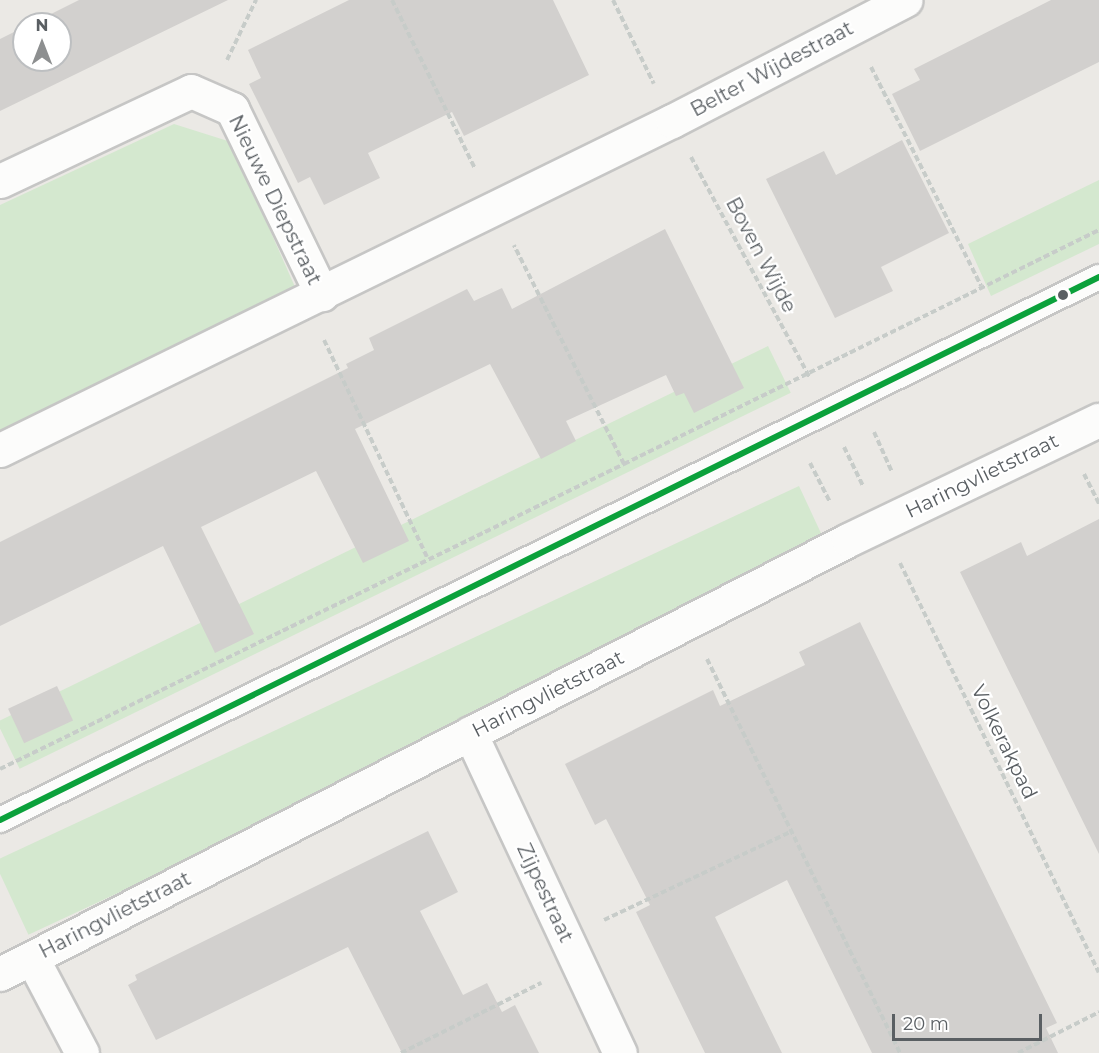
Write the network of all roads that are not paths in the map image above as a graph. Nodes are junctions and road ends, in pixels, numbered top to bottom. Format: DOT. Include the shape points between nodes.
graph roads {
  1 [pos="905,0"];
  2 [pos="672,121"];
  3 [pos="0,181"];
  4 [pos="1099,277"];
  5 [pos="314,298"];
  6 [pos="1099,420"];
  7 [pos="0,450"];
  8 [pos="470,733"];
  9 [pos="0,820"];
  10 [pos="32,958"];
  11 [pos="0,974"];
  12 [pos="82,1053"];
  13 [pos="620,1053"];
  1 -- 2 [label="street, Belter Wijdestraat"];
  2 -- 5 [label="street, Nieuwe Diepstraat"];
  3 -- 5 [label="street, Nieuwe Diepstraat" via="191,91 232,109"];
  4 -- 9 [label="lane"];
  5 -- 7 [label="street, Nieuwe Diepstraat"];
  6 -- 8 [label="street, Haringvlietstraat" via="881,524"];
  8 -- 10 [label="street, Haringvlietstraat"];
  8 -- 13 [label="street, Zijpestraat"];
  10 -- 11 [label="street, Haringvlietstraat"];
  10 -- 12 [label="street"];
}
